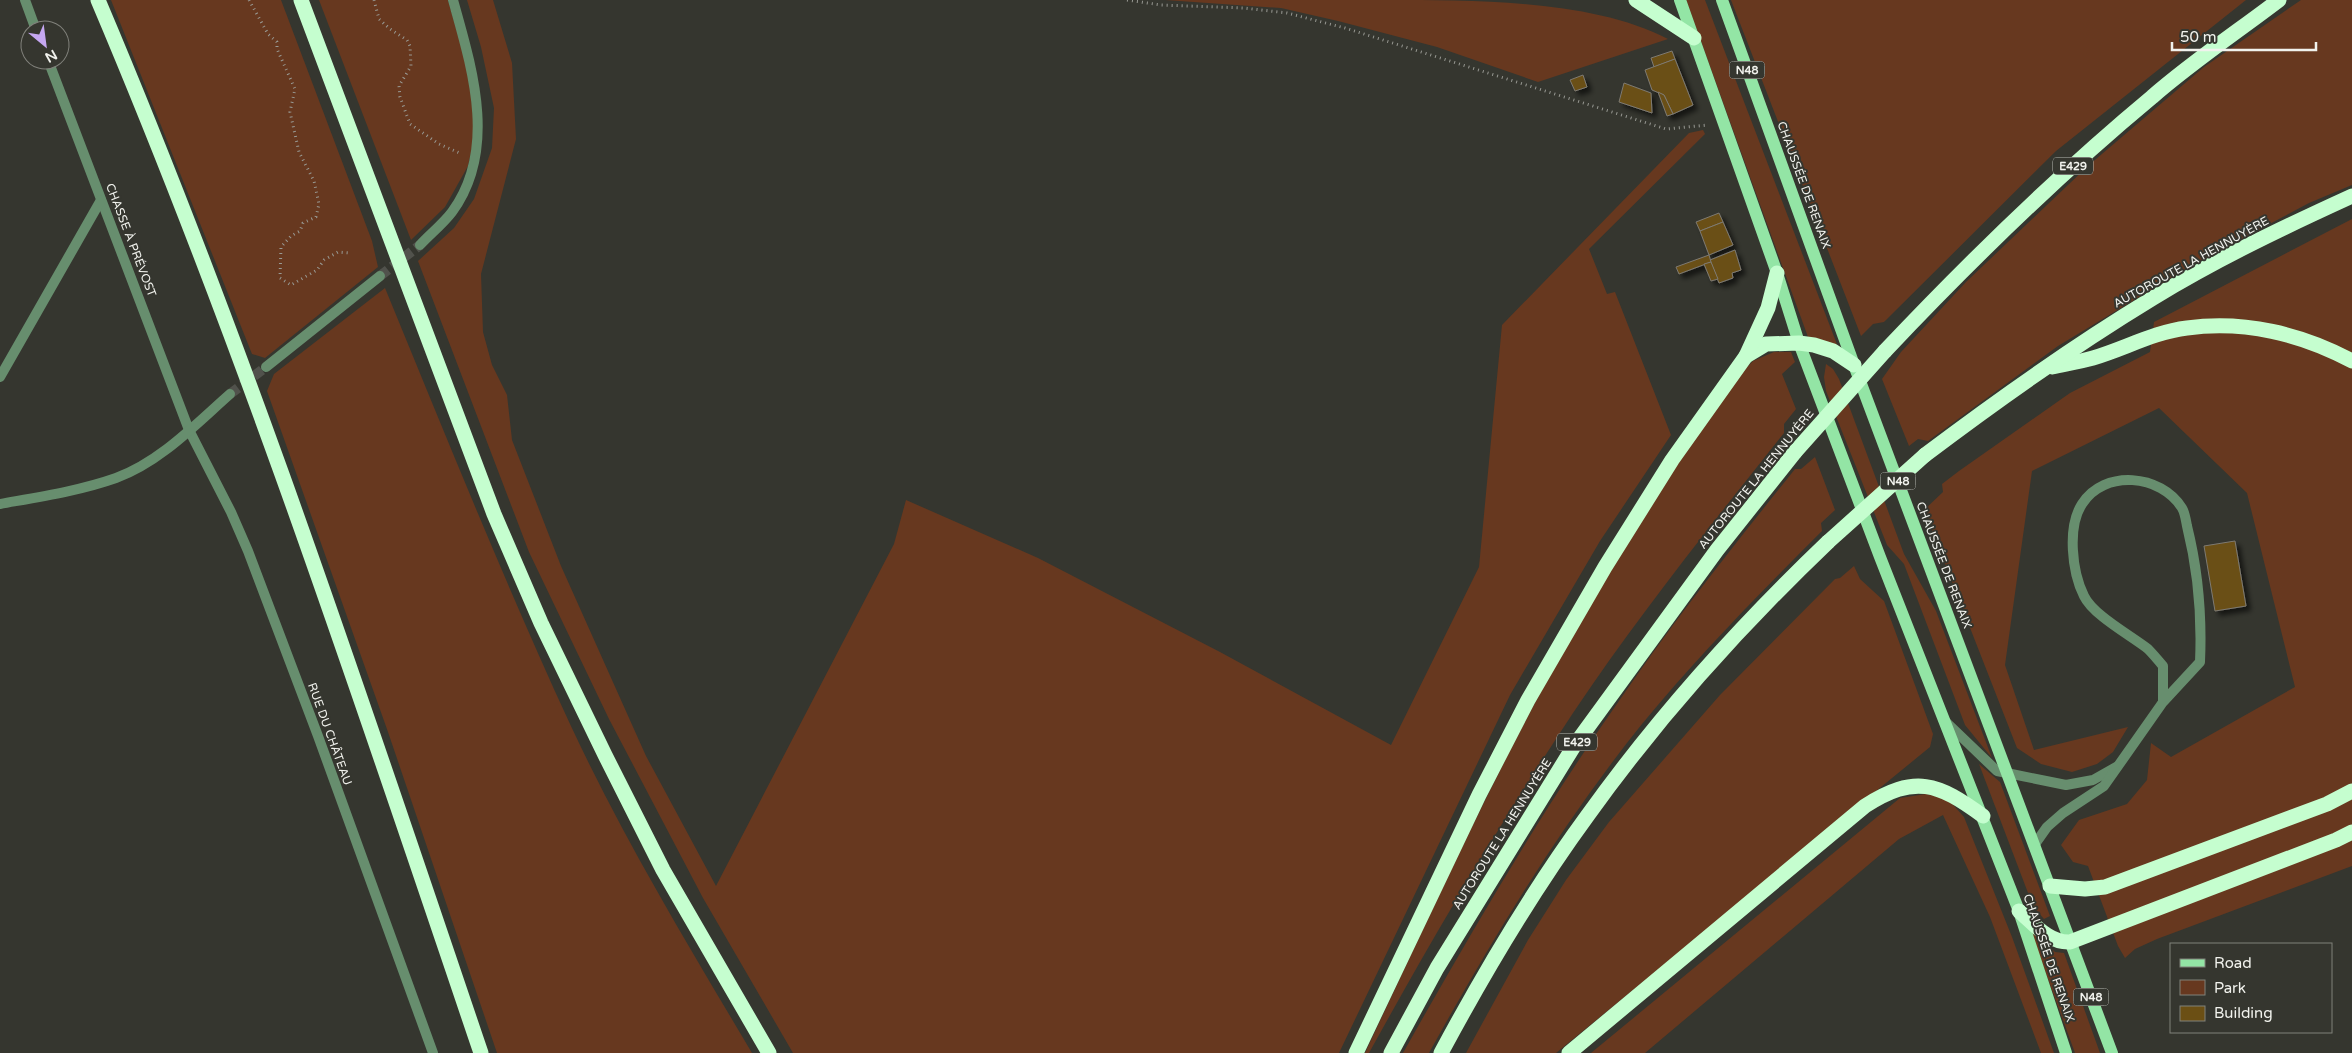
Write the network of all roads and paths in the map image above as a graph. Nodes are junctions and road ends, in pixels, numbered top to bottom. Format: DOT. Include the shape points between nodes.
graph roads {
  1 [pos="26,0"];
  2 [pos="98,0"];
  3 [pos="249,0"];
  4 [pos="301,0"];
  5 [pos="374,0"];
  6 [pos="453,0"];
  7 [pos="1127,0"];
  8 [pos="1636,0"];
  9 [pos="1680,0"];
  10 [pos="1722,0"];
  11 [pos="2279,0"];
  12 [pos="33,20"];
  13 [pos="1694,38"];
  14 [pos="52,70"];
  15 [pos="1725,124"];
  16 [pos="474,160"];
  17 [pos="2352,196"];
  18 [pos="101,200"];
  19 [pos="420,245"];
  20 [pos="350,253"];
  21 [pos="1777,273"];
  22 [pos="380,276"];
  23 [pos="1799,343"];
  24 [pos="1746,356"];
  25 [pos="2352,361"];
  26 [pos="1854,364"];
  27 [pos="266,367"];
  28 [pos="2043,369"];
  29 [pos="0,377"];
  30 [pos="230,394"];
  31 [pos="189,430"];
  32 [pos="0,504"];
  33 [pos="2163,702"];
  34 [pos="1946,722"];
  35 [pos="2121,764"];
  36 [pos="2009,773"];
  37 [pos="2352,791"];
  38 [pos="1983,816"];
  39 [pos="2352,832"];
  40 [pos="2035,844"];
  41 [pos="2050,886"];
  42 [pos="2019,911"];
  43 [pos="2070,942"];
  44 [pos="433,1053"];
  45 [pos="481,1053"];
  46 [pos="769,1053"];
  47 [pos="1356,1053"];
  48 [pos="1391,1053"];
  49 [pos="1441,1053"];
  50 [pos="1569,1053"];
  51 [pos="2066,1053"];
  52 [pos="2112,1053"];
  1 -- 12 [label="street"];
  2 -- 45 [label="highway" via="275,451"];
  3 -- 20 [label="path" via="268,34 277,42 276,49 296,89 290,112 299,152 314,181 319,204 316,217 303,224 300,231 281,247 280,278 291,285 317,270 324,260 338,252"];
  4 -- 46 [label="highway" via="494,514 541,622 663,870"];
  5 -- 16 [label="path" via="379,19 407,40 410,46 411,66 399,86 410,124 439,144"];
  6 -- 16 [label="street" via="478,104 478,148"];
  7 -- 15 [label="path" via="1287,14 1345,28 1666,129"];
  8 -- 13 [label="highway"];
  9 -- 13 [label="main road, CHAUSSÉE DE RENAIX"];
  10 -- 26 [label="main road, CHAUSSÉE DE RENAIX / N48"];
  11 -- 48 [label="highway, AUTOROUTE LA HENNUYÈRE / E429, bridge" via="2153,96 2042,193 1962,269 1795,452 1712,558 1574,746 1437,968"];
  13 -- 15 [label="main road, CHAUSSÉE DE RENAIX"];
  14 -- 18 [label="street, CHASSE À PRÉVOST"];
  15 -- 21 [label="main road, CHAUSSÉE DE RENAIX"];
  16 -- 19 [label="street" via="467,185 452,212"];
  17 -- 28 [label="highway, AUTOROUTE LA HENNUYÈRE" via="2266,236 2153,298"];
  18 -- 29 [label="street"];
  18 -- 31 [label="street, CHASSE À PRÉVOST"];
  21 -- 23 [label="main road, CHAUSSÉE DE RENAIX"];
  21 -- 24 [label="highway" via="1768,308"];
  22 -- 27 [label="street"];
  23 -- 24 [label="highway" via="1766,344"];
  23 -- 26 [label="highway" via="1833,351"];
  23 -- 34 [label="main road, CHAUSSÉE DE RENAIX"];
  24 -- 47 [label="highway" via="1672,460 1528,700"];
  25 -- 28 [label="highway" via="2324,345 2281,333 2236,326 2186,328 2091,359"];
  26 -- 36 [label="main road, CHAUSSÉE DE RENAIX / N48"];
  28 -- 49 [label="highway, AUTOROUTE LA HENNUYÈRE, bridge" via="1925,456 1828,542 1719,652 1587,815 1482,980"];
  30 -- 31 [label="street"];
  31 -- 32 [label="street" via="152,458 118,477 77,489"];
  31 -- 44 [label="street, RUE DU CHÂTEAU" via="248,551"];
  33 -- 33 [label="street" via="2200,662 2202,627 2190,540 2183,509 2170,495 2156,484 2116,480 2082,502 2075,517 2072,549 2084,597 2150,651 2163,666"];
  33 -- 35 [label="street"];
  34 -- 36 [label="street" via="1997,771"];
  34 -- 38 [label="main road, CHAUSSÉE DE RENAIX"];
  35 -- 36 [label="street" via="2093,780 2066,785"];
  35 -- 40 [label="street" via="2104,786 2046,827"];
  36 -- 40 [label="main road, CHAUSSÉE DE RENAIX / N48"];
  37 -- 41 [label="highway" via="2327,804 2105,887"];
  38 -- 42 [label="main road, CHAUSSÉE DE RENAIX"];
  38 -- 50 [label="highway" via="1953,794 1934,787 1907,786 1886,792 1857,812"];
  39 -- 43 [label="highway"];
  40 -- 41 [label="main road, CHAUSSÉE DE RENAIX / N48"];
  41 -- 43 [label="main road, CHAUSSÉE DE RENAIX / N48"];
  42 -- 43 [label="highway" via="2043,933"];
  42 -- 51 [label="main road, CHAUSSÉE DE RENAIX"];
  43 -- 52 [label="main road, CHAUSSÉE DE RENAIX / N48"];
}
